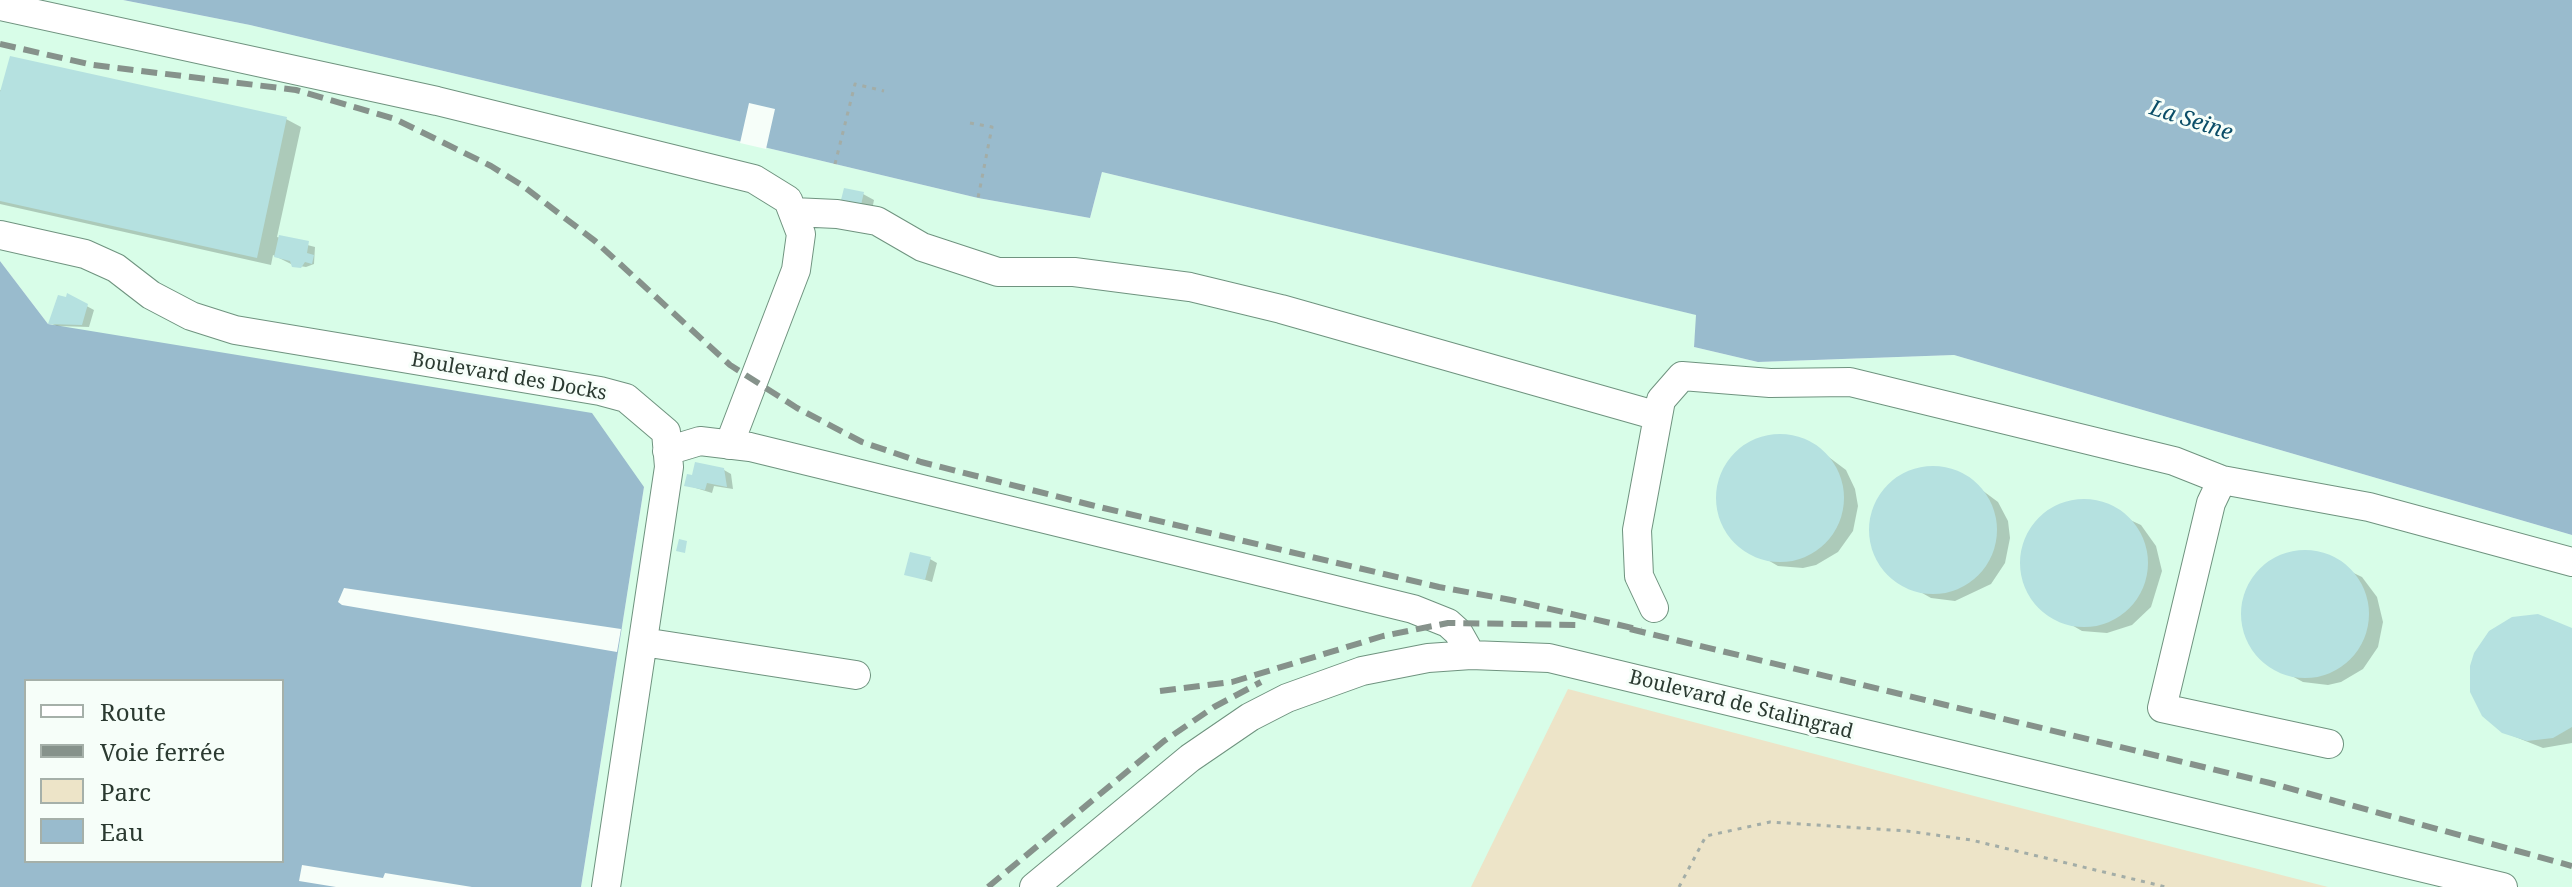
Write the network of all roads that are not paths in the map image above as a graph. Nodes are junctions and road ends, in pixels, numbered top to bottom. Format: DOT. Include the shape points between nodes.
graph roads {
  1 [pos="0,6"];
  2 [pos="793,212"];
  3 [pos="0,235"];
  4 [pos="1658,416"];
  5 [pos="729,445"];
  6 [pos="667,451"];
  7 [pos="2222,480"];
  8 [pos="2572,562"];
  9 [pos="1654,608"];
  10 [pos="643,642"];
  11 [pos="1471,655"];
  12 [pos="856,675"];
  13 [pos="2329,744"];
  14 [pos="606,887"];
  15 [pos="1034,887"];
  16 [pos="2503,887"];
  1 -- 2 [label="street" via="437,101 754,179 788,200"];
  2 -- 4 [label="street" via="877,221 922,247 998,272 1074,272 1190,287"];
  2 -- 5 [label="street" via="801,234 796,270"];
  3 -- 6 [label="street, Boulevard des Docks" via="85,254 191,316 235,330 626,398 666,432"];
  4 -- 7 [label="street" via="1661,400 1682,376 1850,382 2174,461"];
  4 -- 9 [label="street" via="1637,530 1639,576"];
  5 -- 6 [label="street" via="700,441"];
  5 -- 11 [label="street" via="1413,609 1448,623"];
  6 -- 10 [label="street, Boulevard des Docks"];
  7 -- 8 [label="street" via="2369,507"];
  7 -- 13 [label="street" via="2211,503 2162,708"];
  10 -- 12 [label="street"];
  10 -- 14 [label="street, Boulevard des Docks"];
  11 -- 15 [label="street, Boulevard de Stalingrad" via="1362,671 1250,717 1190,758"];
  11 -- 16 [label="street, Boulevard de Stalingrad" via="1549,658"];
}
